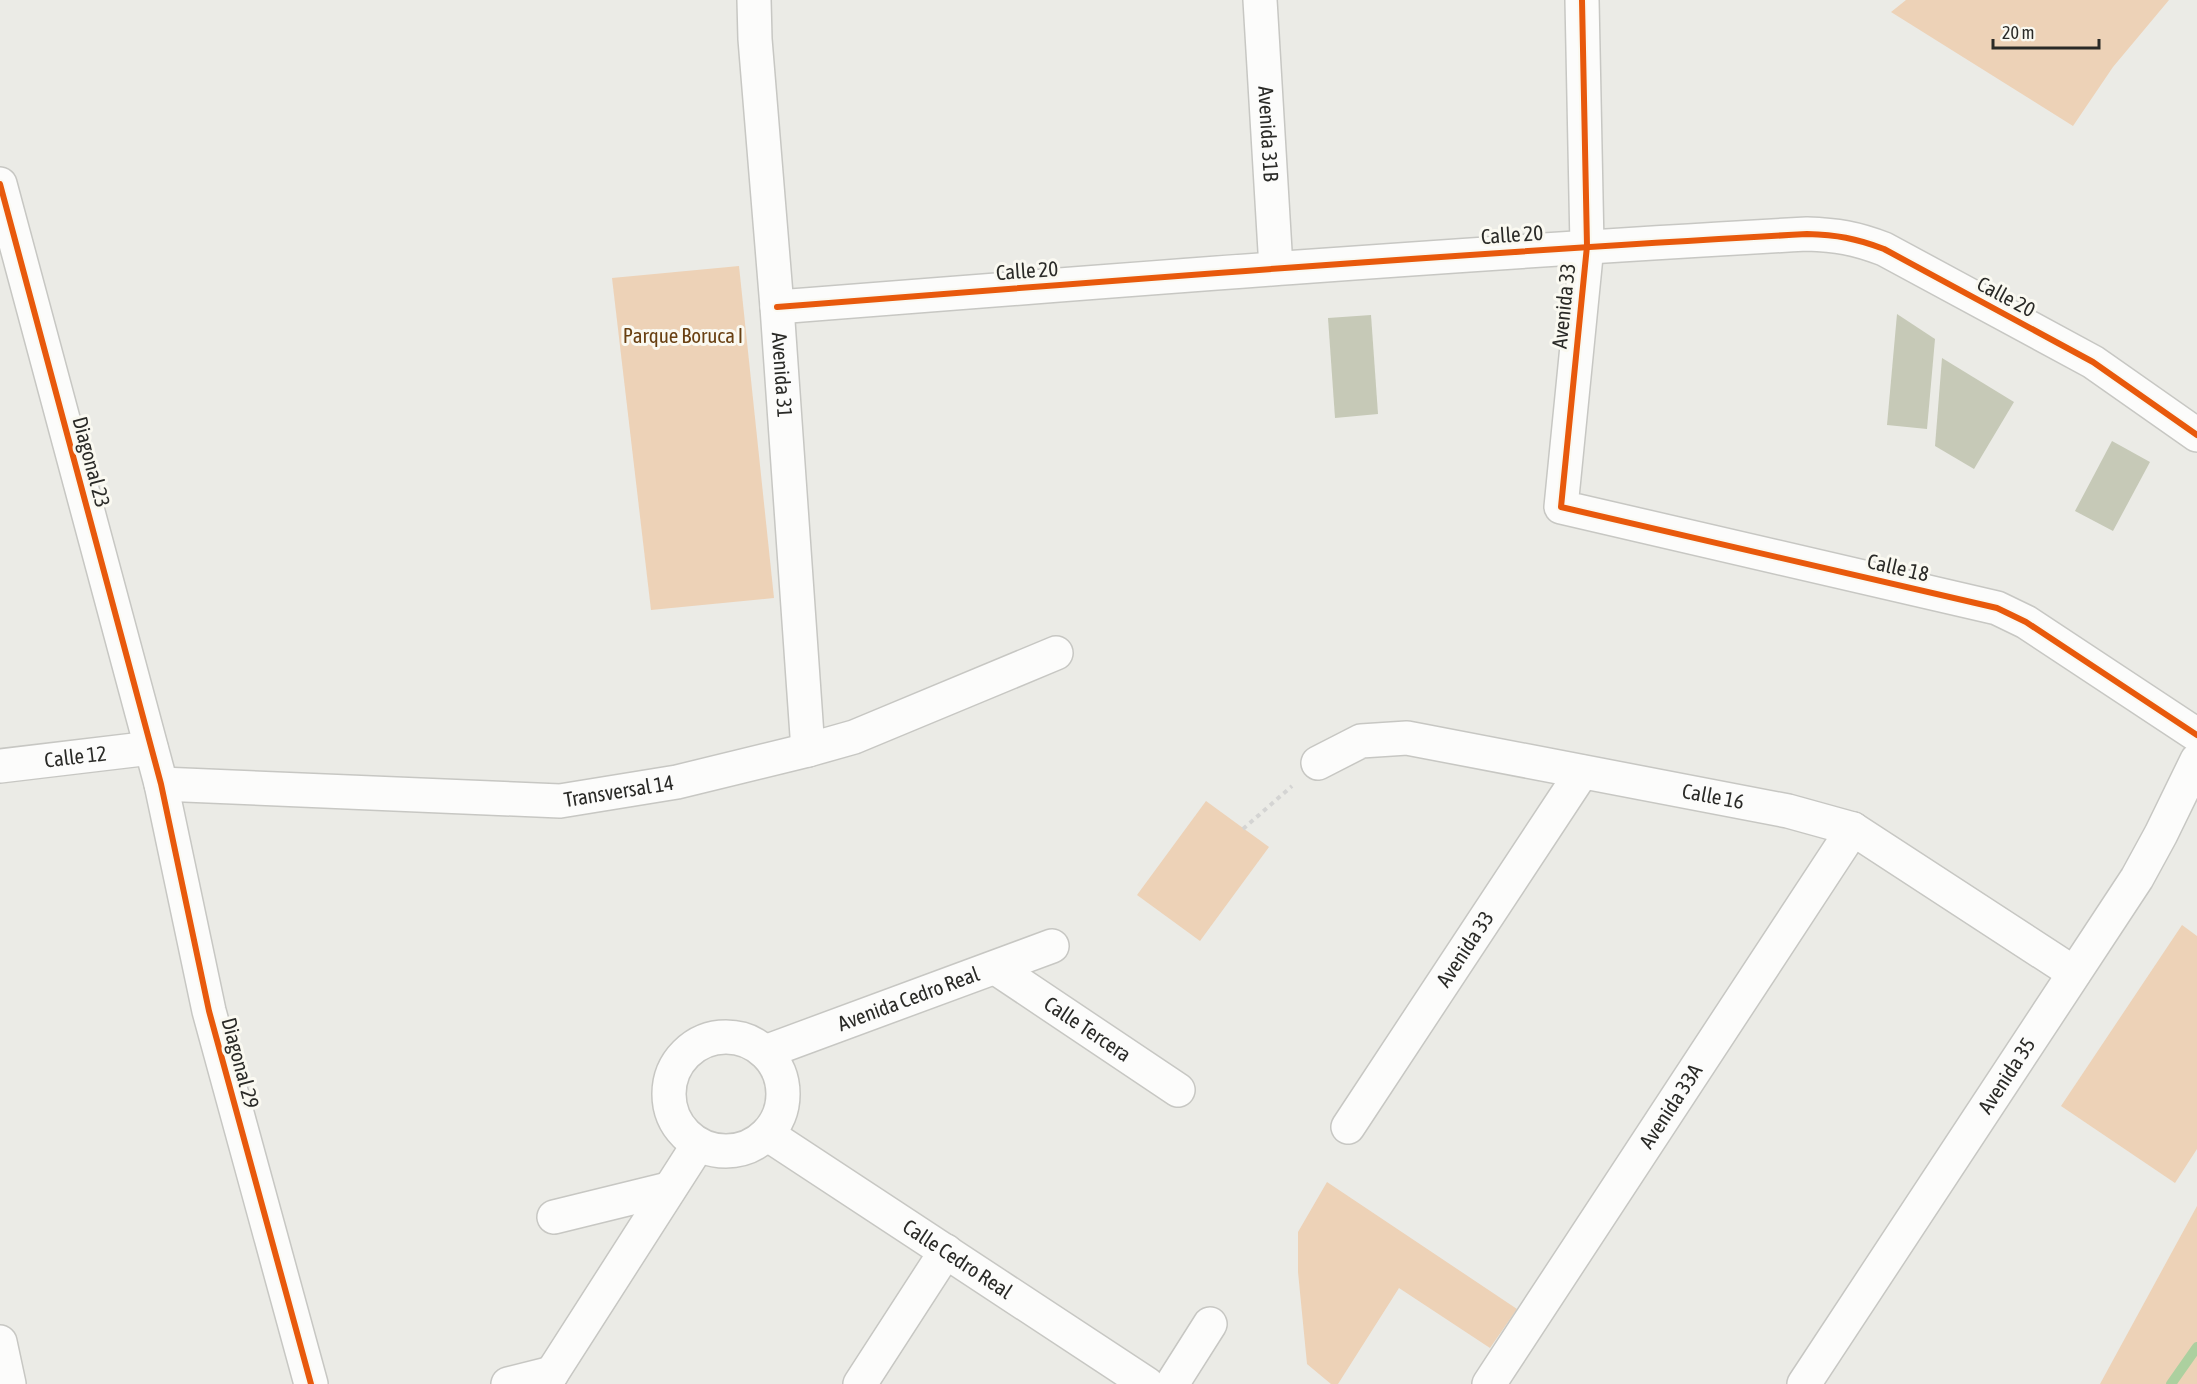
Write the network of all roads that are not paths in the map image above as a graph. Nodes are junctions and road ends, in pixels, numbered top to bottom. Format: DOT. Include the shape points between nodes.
graph roads {
  1 [pos="754,0"];
  2 [pos="1260,0"];
  3 [pos="1582,0"];
  4 [pos="0,184"];
  5 [pos="1587,246"];
  6 [pos="1276,268"];
  7 [pos="777,307"];
  8 [pos="2197,435"];
  9 [pos="1561,507"];
  10 [pos="1056,654"];
  11 [pos="2197,735"];
  12 [pos="151,748"];
  13 [pos="808,750"];
  14 [pos="2197,760"];
  15 [pos="1318,763"];
  16 [pos="0,766"];
  17 [pos="1582,772"];
  18 [pos="161,784"];
  19 [pos="1853,829"];
  20 [pos="1052,946"];
  21 [pos="996,968"];
  22 [pos="2074,973"];
  23 [pos="765,1052"];
  24 [pos="1179,1090"];
  25 [pos="1348,1128"];
  26 [pos="767,1134"];
  27 [pos="698,1145"];
  28 [pos="668,1189"];
  29 [pos="554,1217"];
  30 [pos="946,1251"];
  31 [pos="1210,1324"];
  32 [pos="0,1342"];
  33 [pos="549,1378"];
  34 [pos="9,1384"];
  35 [pos="311,1384"];
  36 [pos="508,1384"];
  37 [pos="860,1384"];
  38 [pos="1147,1384"];
  39 [pos="1172,1384"];
  40 [pos="1489,1384"];
  41 [pos="1804,1384"];
  1 -- 7 [label="street, Avenida 31"];
  2 -- 6 [label="street, Avenida 31B"];
  3 -- 5 [label="street, Avenida 33"];
  4 -- 12 [label="street, Diagonal 23"];
  5 -- 6 [label="street, Calle 20"];
  5 -- 8 [label="street, Calle 20" via="1807,234 1856,238 1884,249 2093,362"];
  5 -- 9 [label="street, Avenida 33"];
  6 -- 7 [label="street, Calle 20"];
  7 -- 13 [label="street, Avenida 31"];
  9 -- 11 [label="street, Calle 18" via="1997,608 2026,621"];
  10 -- 13 [label="street, Transversal 14" via="854,737"];
  12 -- 16 [label="street, Calle 12"];
  12 -- 18 [label="street, Diagonal 29"];
  13 -- 18 [label="street, Transversal 14" via="677,782 560,801"];
  14 -- 22 [label="street, Avenida 35" via="2137,878"];
  15 -- 17 [label="street, Calle 16" via="1361,741 1407,738"];
  17 -- 19 [label="street, Calle 16" via="1788,812"];
  17 -- 25 [label="street, Avenida 33"];
  18 -- 35 [label="street, Diagonal 29" via="209,1011"];
  19 -- 22 [label="street, Calle 16"];
  19 -- 40 [label="street, Avenida 33A"];
  20 -- 21 [label="street, Avenida Cedro Real"];
  21 -- 23 [label="street, Avenida Cedro Real"];
  21 -- 24 [label="street, Calle Tercera"];
  22 -- 41 [label="street, Avenida 35"];
  23 -- 26 [label="street" via="776,1066 783,1102"];
  23 -- 27 [label="street" via="749,1041 711,1039 694,1047 680,1061 671,1079 673,1117 683,1133"];
  26 -- 27 [label="street" via="734,1151 715,1151"];
  26 -- 30 [label="street, Calle Cedro Real"];
  27 -- 28 [label="street"];
  28 -- 29 [label="street"];
  28 -- 33 [label="street"];
  30 -- 37 [label="street"];
  30 -- 38 [label="street, Calle Cedro Real"];
  31 -- 39 [label="street"];
  32 -- 34 [label="street"];
  33 -- 36 [label="street"];
}
